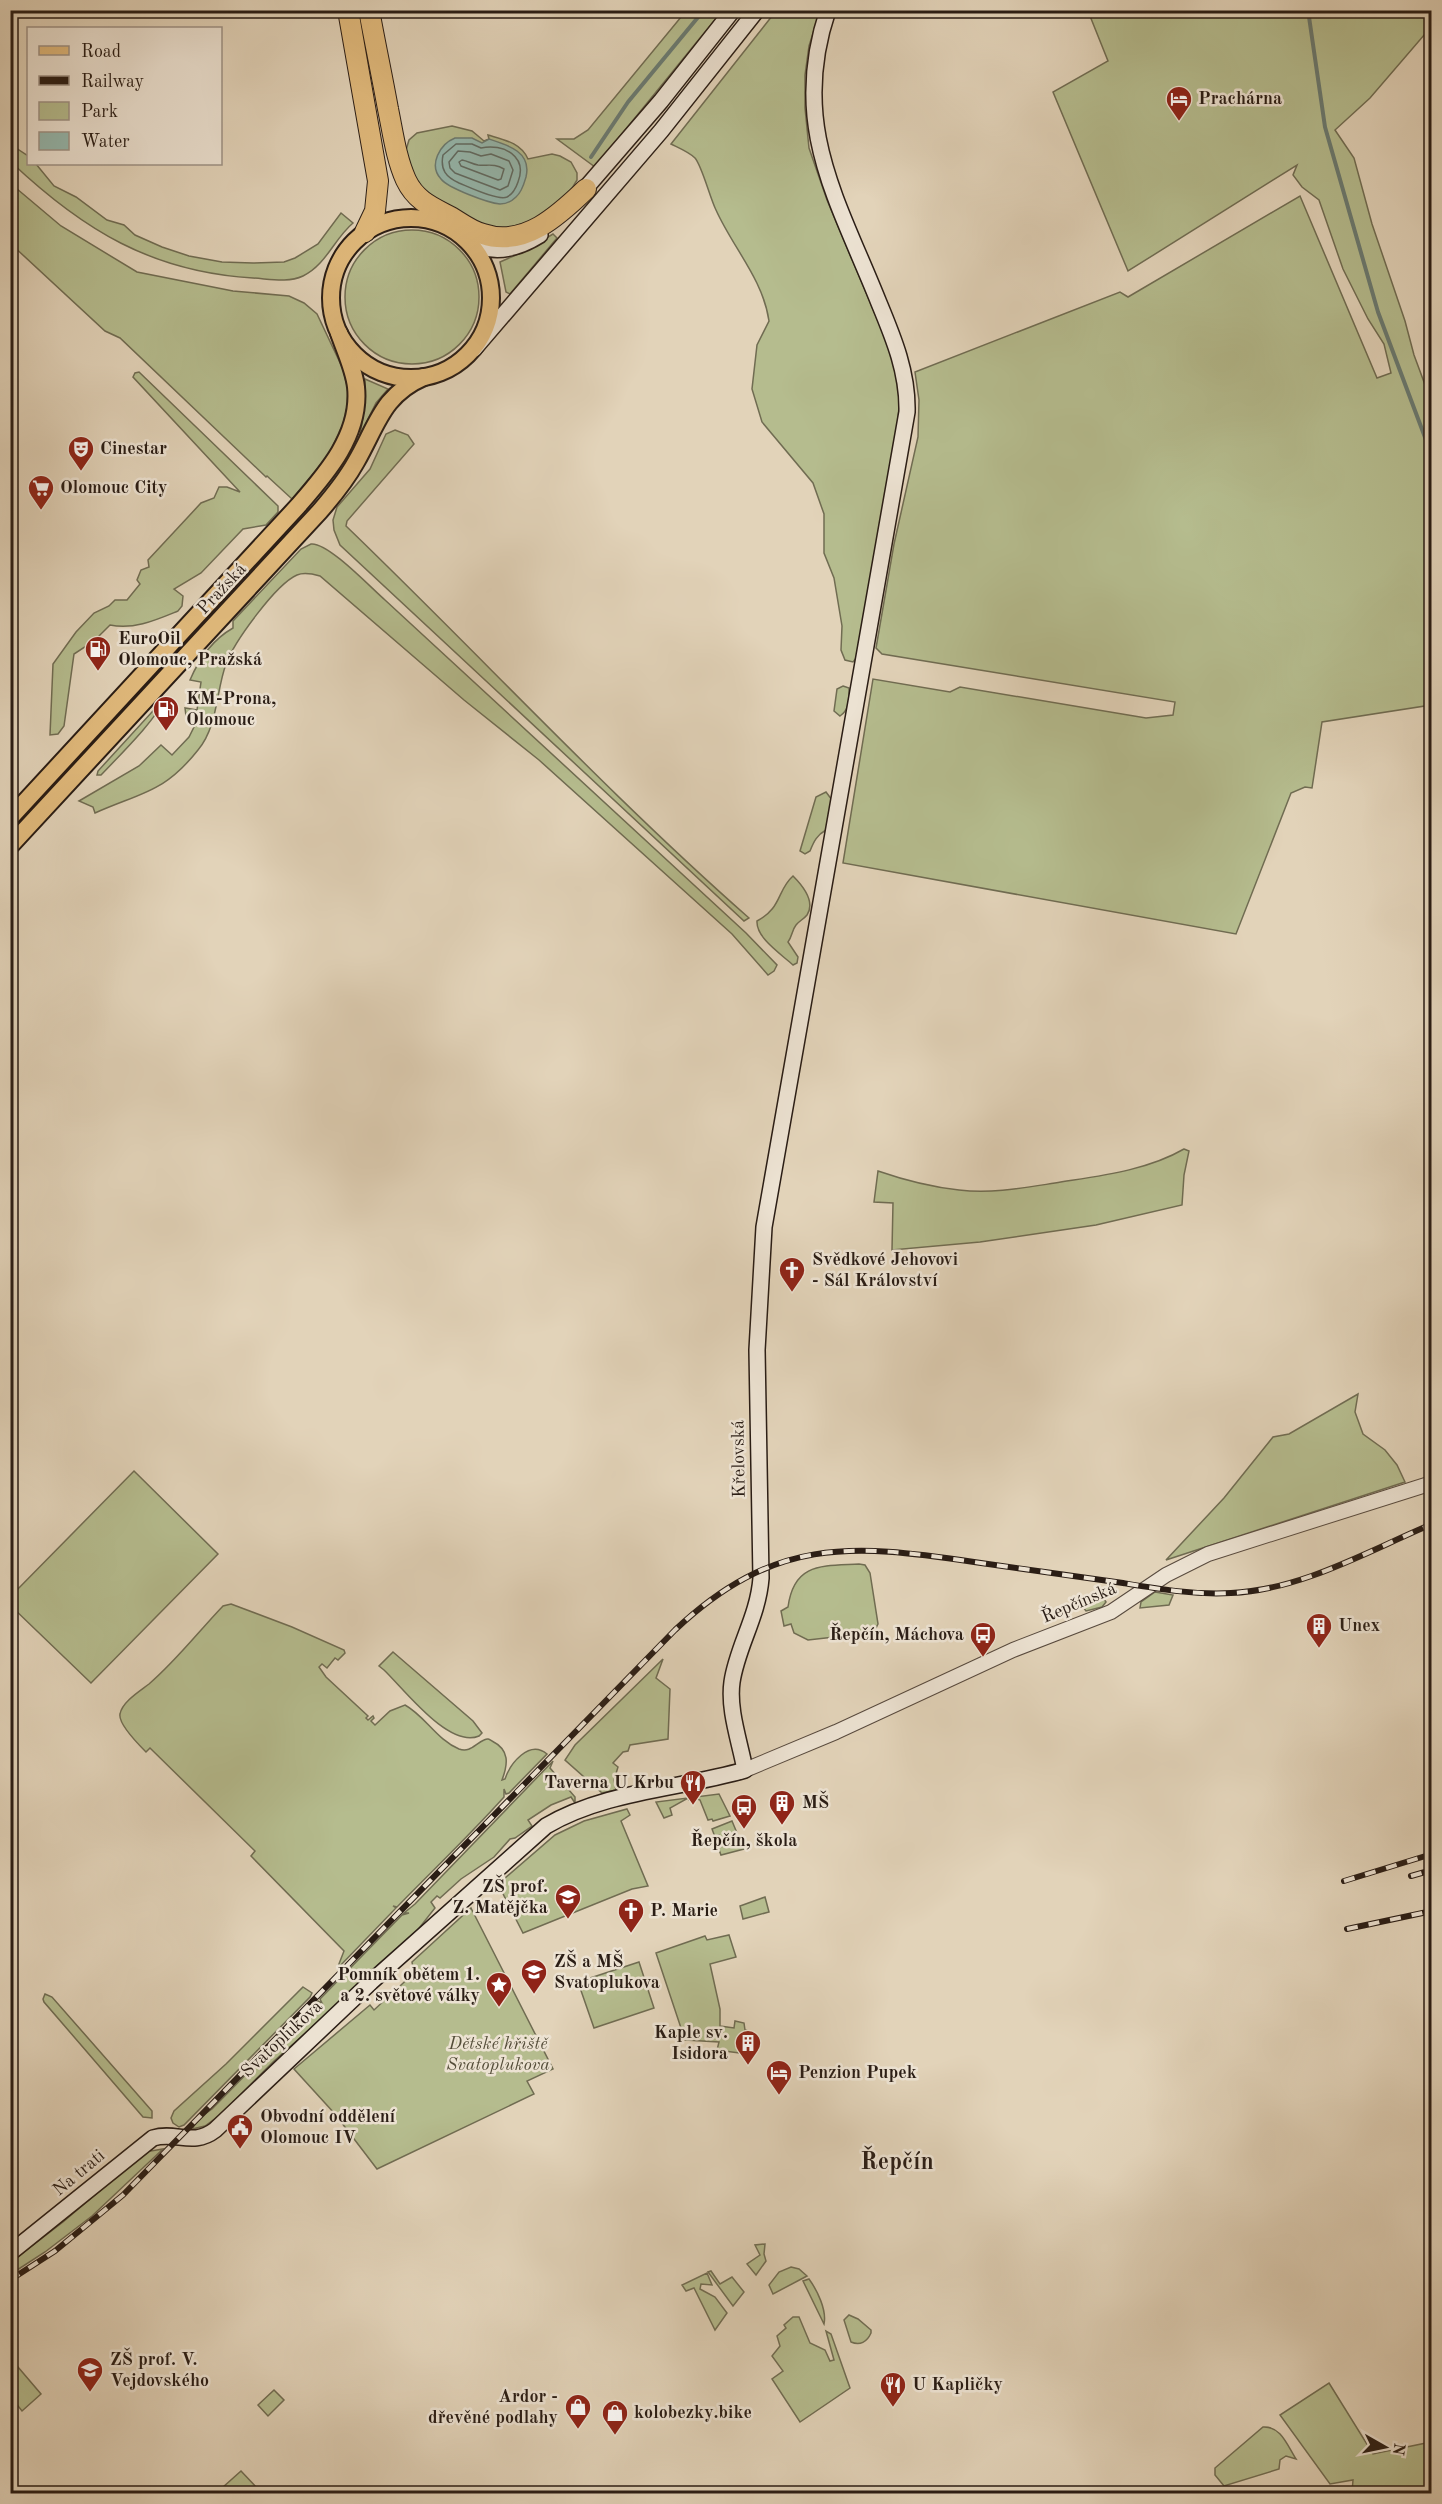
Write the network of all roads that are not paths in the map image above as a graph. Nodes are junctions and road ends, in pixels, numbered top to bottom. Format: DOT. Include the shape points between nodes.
graph roads {
  1 [pos="348,10"];
  2 [pos="369,10"];
  3 [pos="733,10"];
  4 [pos="758,10"];
  5 [pos="828,10"];
  6 [pos="393,136"];
  7 [pos="586,189"];
  8 [pos="434,221"];
  9 [pos="365,232"];
  10 [pos="466,239"];
  11 [pos="339,333"];
  12 [pos="474,349"];
  13 [pos="424,377"];
  14 [pos="10,818"];
  15 [pos="10,846"];
  16 [pos="1431,1483"];
  17 [pos="745,1770"];
  18 [pos="178,2138"];
  19 [pos="10,2253"];
  1 -- 9 [label="highway" via="378,181 375,211"];
  2 -- 6 [label="highway"];
  3 -- 7 [label="main road"];
  4 -- 12 [label="main road" via="675,115"];
  5 -- 17 [label="main road, Křelovská" via="814,78 818,142 831,185 897,347 905,380 907,416 762,1242 758,1322 760,1586 731,1689"];
  6 -- 7 [label="highway" via="404,174 417,197 483,234 506,237 531,231"];
  6 -- 8 [label="highway" via="404,196 414,212"];
  7 -- 10 [label="main road" via="552,226 525,243 495,250"];
  8 -- 9 [label="main road" via="400,218"];
  8 -- 10 [label="main road"];
  9 -- 11 [label="main road" via="341,258 333,282 331,305"];
  10 -- 12 [label="main road" via="485,267 491,294 488,321"];
  11 -- 13 [label="main road" via="353,354 372,368 400,377"];
  11 -- 14 [label="main road, Pražská" via="354,379 356,404 350,429 334,463"];
  12 -- 13 [label="main road" via="449,369"];
  13 -- 15 [label="main road, Pražská" via="401,388 386,405 349,474 320,512"];
  16 -- 17 [label="street, Řepčínská" via="1201,1557 1166,1575 1112,1612 1013,1650"];
  17 -- 18 [label="main road, Svatoplukova" via="604,1803 546,1827 387,1968 215,2130 201,2137"];
  18 -- 19 [label="main road, Na trati" via="153,2138"];
}
